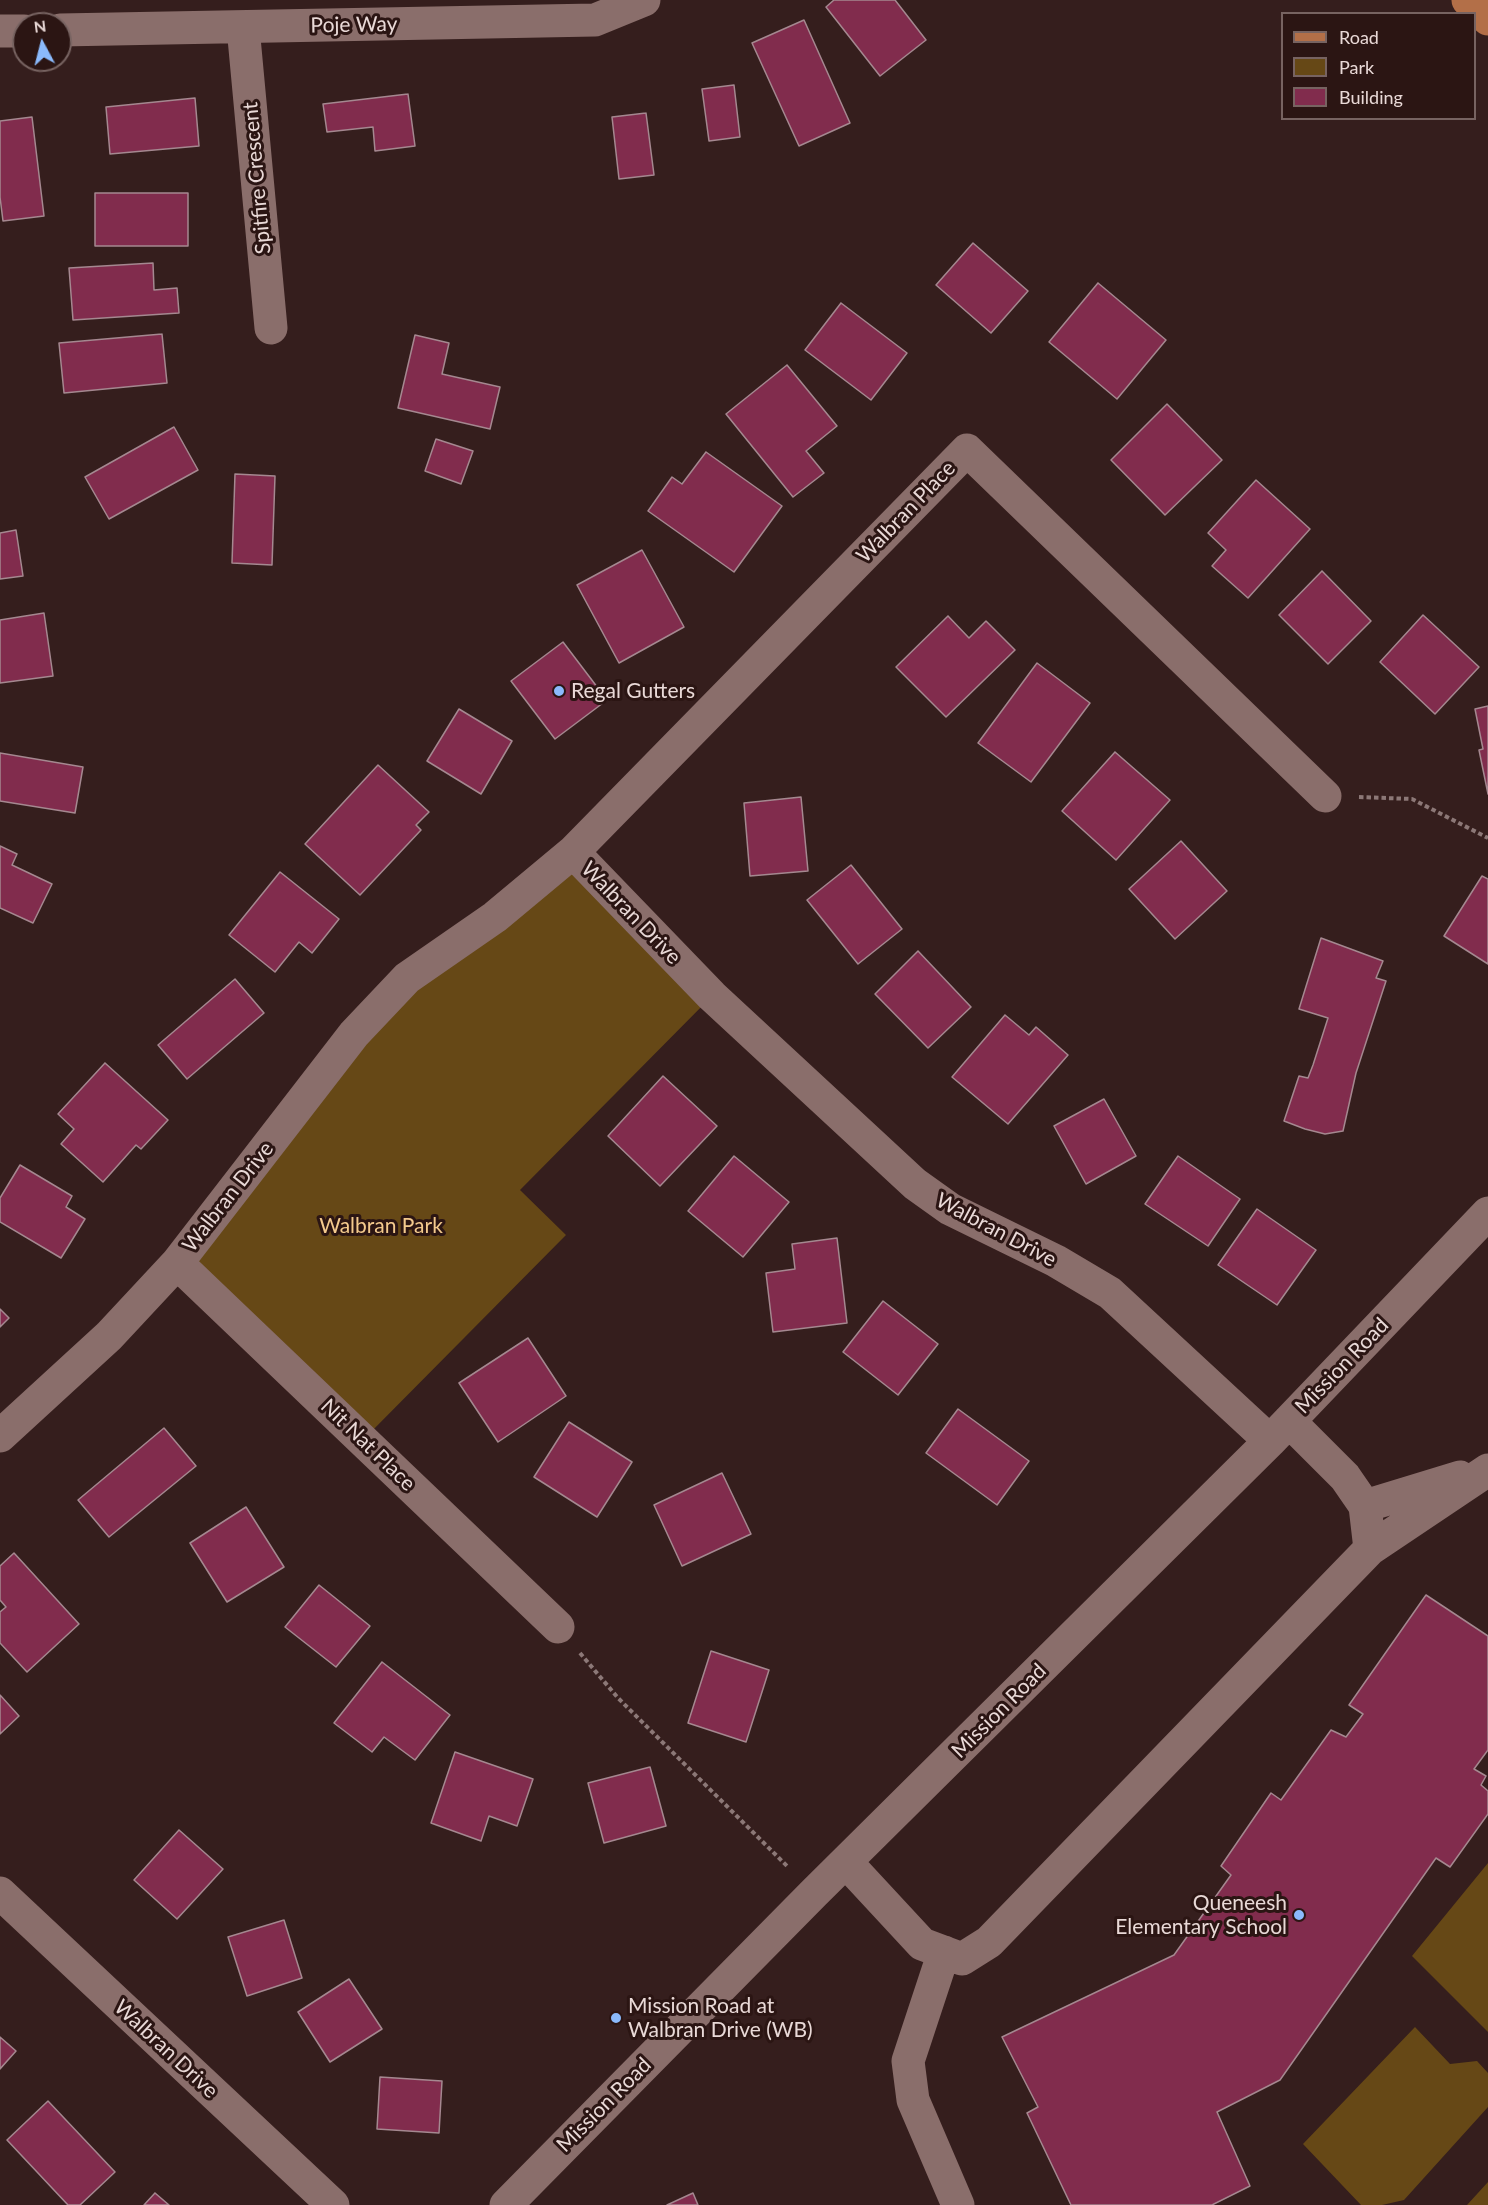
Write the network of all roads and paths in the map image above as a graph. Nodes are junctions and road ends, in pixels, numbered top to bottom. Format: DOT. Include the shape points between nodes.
graph roads {
  1 [pos="644,0"];
  2 [pos="1468,0"];
  3 [pos="1488,19"];
  4 [pos="243,27"];
  5 [pos="72,30"];
  6 [pos="271,328"];
  7 [pos="1325,796"];
  8 [pos="1488,838"];
  9 [pos="573,852"];
  10 [pos="1488,1213"];
  11 [pos="177,1263"];
  12 [pos="1280,1431"];
  13 [pos="0,1436"];
  14 [pos="1488,1469"];
  15 [pos="1365,1506"];
  16 [pos="1370,1549"];
  17 [pos="558,1627"];
  18 [pos="846,1862"];
  19 [pos="0,1893"];
  20 [pos="814,1893"];
  21 [pos="944,1953"];
  22 [pos="333,2205"];
  23 [pos="506,2205"];
  24 [pos="958,2205"];
  1 -- 4 [label="street, Poje Way" via="595,20"];
  2 -- 3 [label="main road"];
  4 -- 5 [label="street, Poje Way"];
  4 -- 6 [label="street, Spitfire Crescent"];
  7 -- 8 [label="path" via="1412,799"];
  7 -- 9 [label="street, Walbran Place" via="967,450"];
  9 -- 11 [label="street, Walbran Drive" via="495,917 407,978 354,1034"];
  9 -- 12 [label="street, Walbran Drive" via="712,996 915,1184 950,1209 1056,1261 1110,1293"];
  10 -- 12 [label="street, Mission Road"];
  11 -- 13 [label="street, Walbran Drive" via="109,1336"];
  11 -- 17 [label="street, Nit Nat Place"];
  12 -- 15 [label="street, Walbran Drive" via="1345,1477"];
  12 -- 18 [label="street, Mission Road"];
  14 -- 15 [label="street"];
  14 -- 16 [label="street"];
  15 -- 16 [label="street"];
  16 -- 21 [label="street" via="989,1942 962,1959"];
  17 -- 20 [label="path" via="618,1698"];
  18 -- 20 [label="street, Mission Road"];
  18 -- 21 [label="street" via="922,1944"];
  19 -- 22 [label="street, Walbran Drive"];
  20 -- 23 [label="street, Mission Road"];
  21 -- 24 [label="street" via="908,2061 913,2100"];
}
